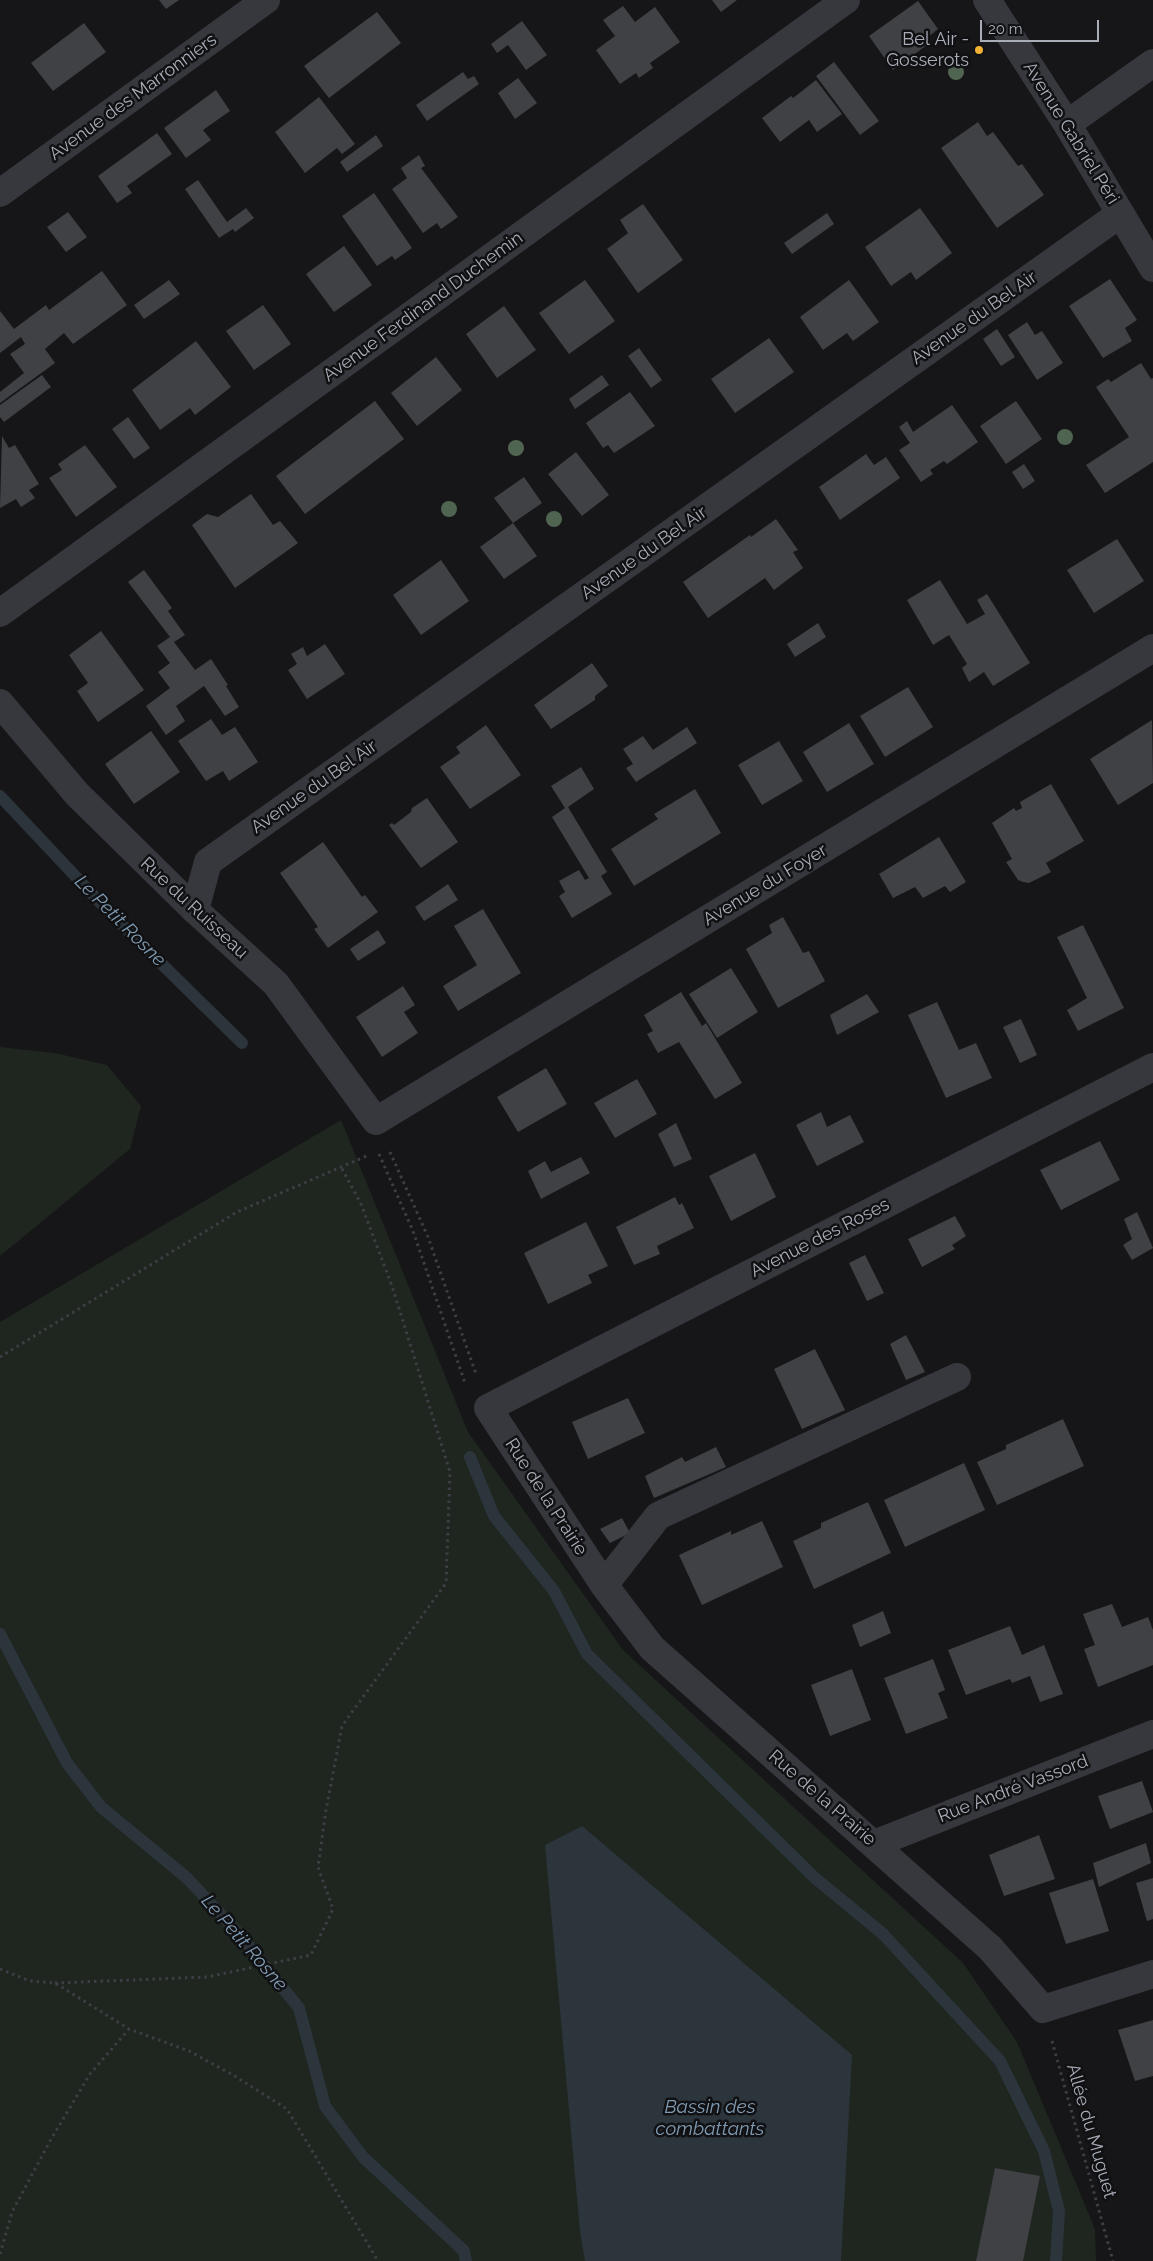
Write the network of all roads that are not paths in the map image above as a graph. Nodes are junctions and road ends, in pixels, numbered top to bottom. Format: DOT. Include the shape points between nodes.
graph roads {
  1 [pos="266,0"];
  2 [pos="846,0"];
  3 [pos="987,0"];
  4 [pos="1153,63"];
  5 [pos="1068,124"];
  6 [pos="0,193"];
  7 [pos="1120,214"];
  8 [pos="1153,268"];
  9 [pos="0,613"];
  10 [pos="1153,648"];
  11 [pos="0,703"];
  12 [pos="195,910"];
  13 [pos="1153,1067"];
  14 [pos="376,1122"];
  15 [pos="957,1377"];
  16 [pos="488,1408"];
  17 [pos="604,1585"];
  18 [pos="1153,1734"];
  19 [pos="874,1844"];
  20 [pos="1153,1974"];
  1 -- 6 [label="street, Avenue des Marronniers"];
  2 -- 9 [label="street, Avenue Ferdinand Duchemin"];
  3 -- 5 [label="street, Avenue Gabriel Péri"];
  4 -- 5 [label="street"];
  5 -- 7 [label="street, Avenue Gabriel Péri"];
  7 -- 8 [label="street, Avenue Gabriel Péri"];
  7 -- 12 [label="street, Avenue du Bel Air" via="208,862"];
  10 -- 14 [label="street, Avenue du Foyer"];
  11 -- 12 [label="street, Rue du Ruisseau" via="77,794"];
  12 -- 14 [label="street, Rue du Ruisseau" via="276,984"];
  13 -- 16 [label="street, Avenue des Roses"];
  15 -- 17 [label="street" via="658,1516"];
  16 -- 17 [label="street, Rue de la Prairie"];
  17 -- 19 [label="street, Rue de la Prairie" via="652,1648"];
  18 -- 19 [label="street, Rue André Vassord"];
  19 -- 20 [label="street, Rue de la Prairie" via="990,1948 1043,2009"];
}
